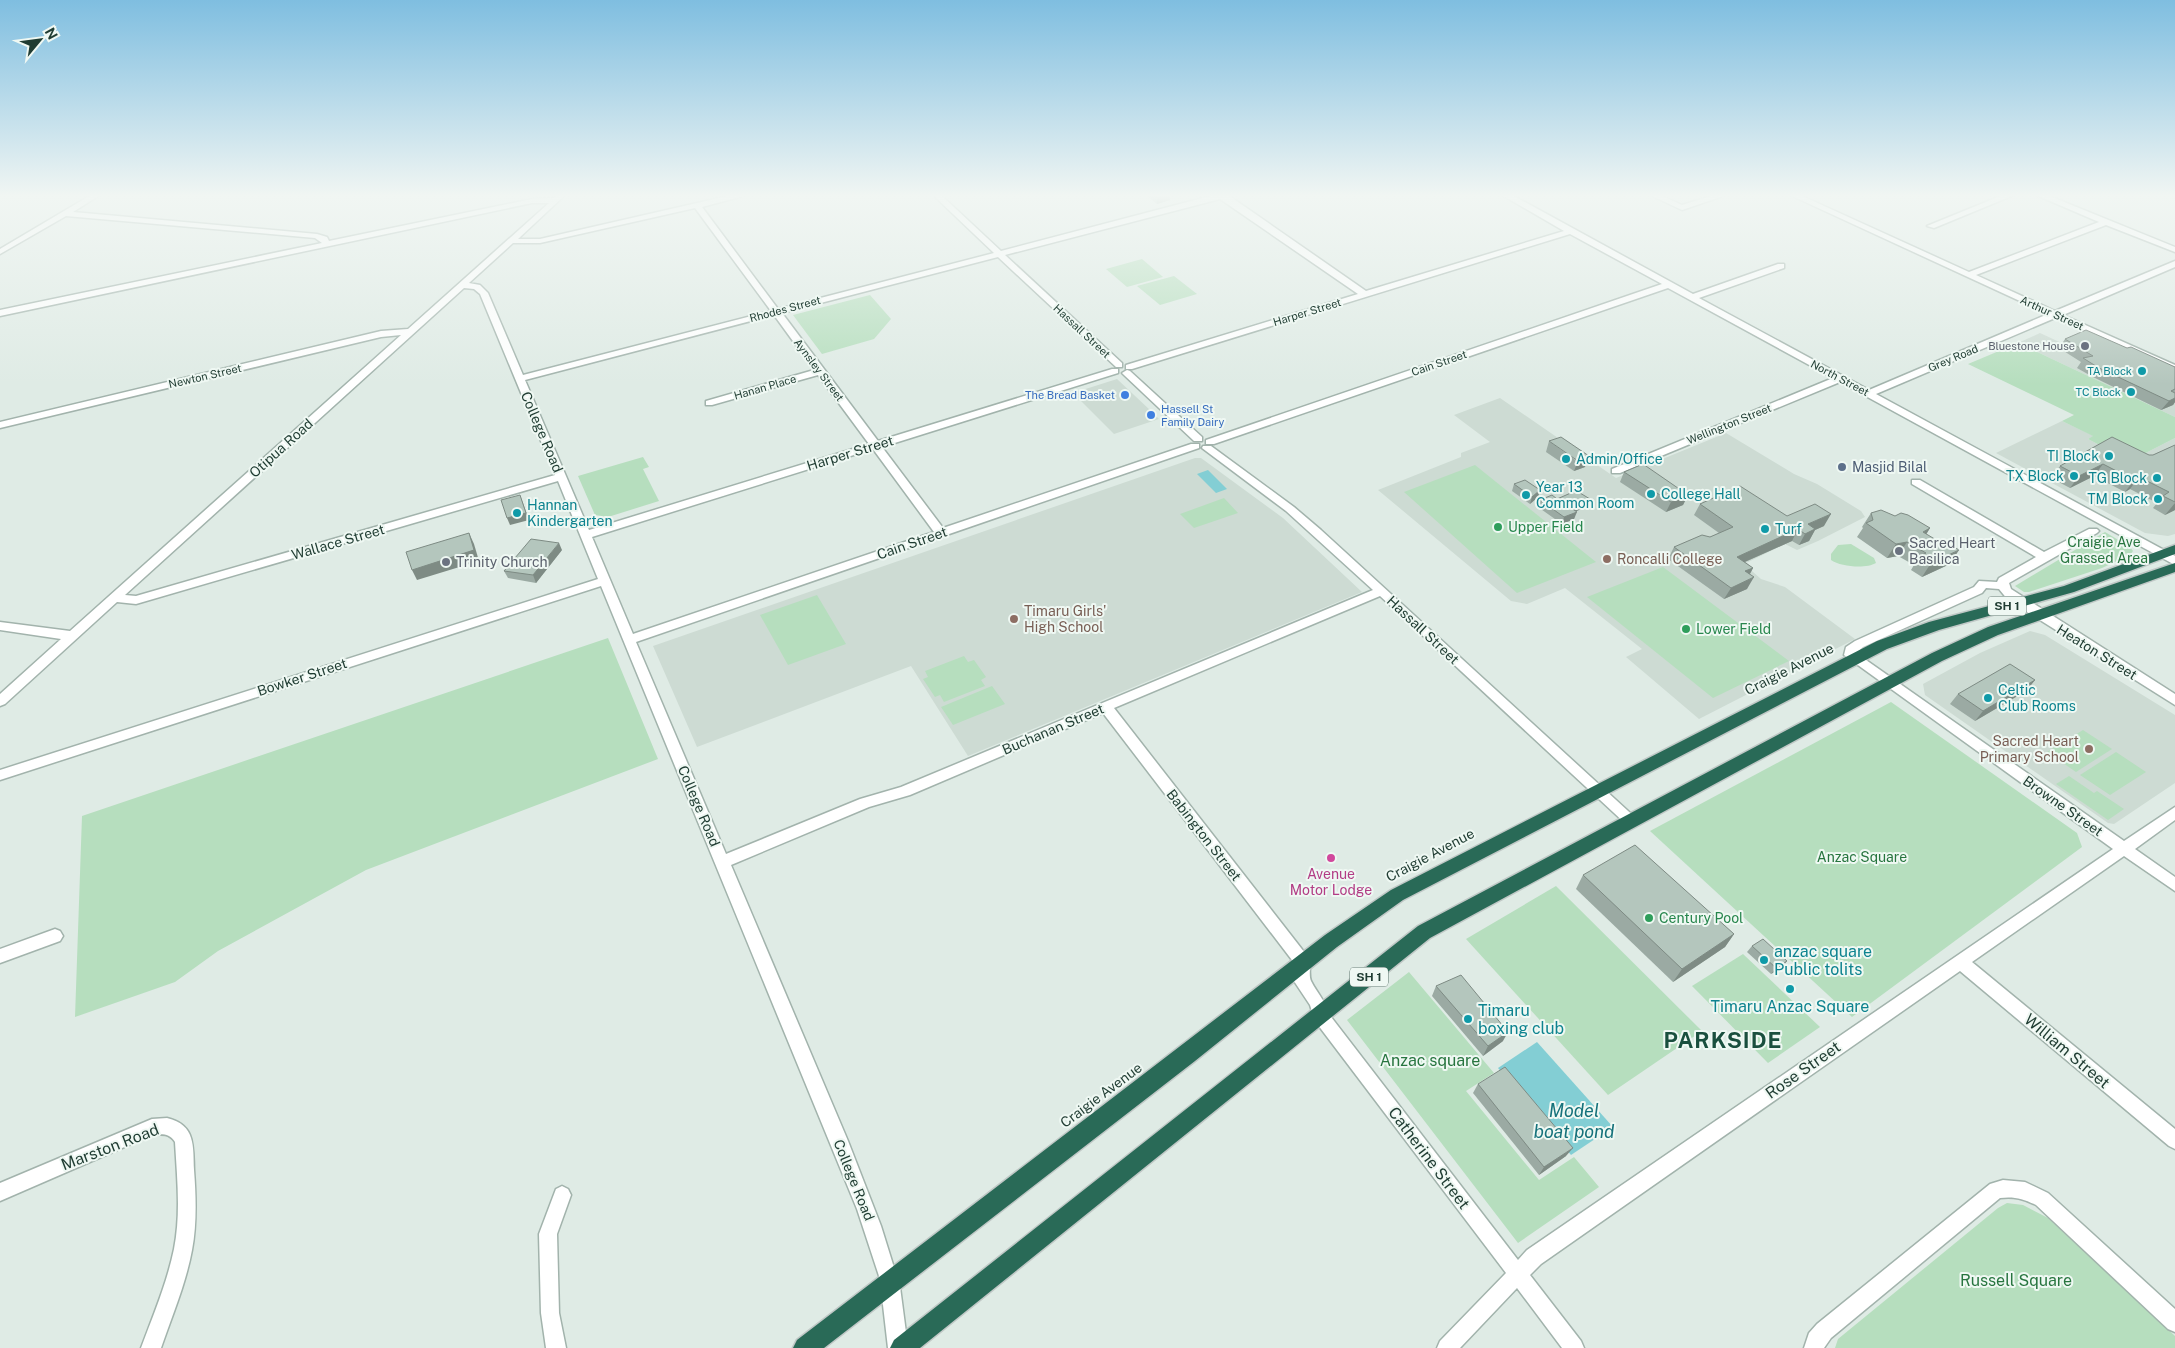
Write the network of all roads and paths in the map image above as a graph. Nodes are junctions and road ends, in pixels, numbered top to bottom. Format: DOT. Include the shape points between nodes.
graph roads {
  1 [pos="261,258"];
  2 [pos="493,258"];
  3 [pos="735,258"];
  4 [pos="984,258"];
  5 [pos="1003,258"];
  6 [pos="1313,258"];
  7 [pos="1484,258"];
  8 [pos="1620,258"];
  9 [pos="1929,258"];
  10 [pos="2015,258"];
  11 [pos="2175,264"];
  12 [pos="1781,266"];
  13 [pos="1969,276"];
  14 [pos="463,285"];
  15 [pos="1668,285"];
  16 [pos="1366,294"];
  17 [pos="1693,297"];
  18 [pos="775,312"];
  19 [pos="0,313"];
  20 [pos="2056,314"];
  21 [pos="411,332"];
  22 [pos="1117,368"];
  23 [pos="2175,369"];
  24 [pos="1128,370"];
  25 [pos="820,371"];
  26 [pos="520,378"];
  27 [pos="1841,378"];
  28 [pos="1869,393"];
  29 [pos="709,403"];
  30 [pos="0,425"];
  31 [pos="1202,444"];
  32 [pos="875,445"];
  33 [pos="1616,470"];
  34 [pos="561,478"];
  35 [pos="1916,482"];
  36 [pos="2093,531"];
  37 [pos="942,534"];
  38 [pos="585,535"];
  39 [pos="2169,551"];
  40 [pos="2044,557"];
  41 [pos="2175,561"];
  42 [pos="2175,567"];
  43 [pos="604,581"];
  44 [pos="2003,586"];
  45 [pos="1381,591"];
  46 [pos="114,598"];
  47 [pos="2020,603"];
  48 [pos="2038,616"];
  49 [pos="0,626"];
  50 [pos="72,636"];
  51 [pos="629,640"];
  52 [pos="1853,658"];
  53 [pos="1887,683"];
  54 [pos="2175,700"];
  55 [pos="0,701"];
  56 [pos="1106,707"];
  57 [pos="0,774"];
  58 [pos="1599,791"];
  59 [pos="2175,813"];
  60 [pos="1632,821"];
  61 [pos="2123,849"];
  62 [pos="722,862"];
  63 [pos="2175,885"];
  64 [pos="55,936"];
  65 [pos="0,956"];
  66 [pos="1959,961"];
  67 [pos="1303,962"];
  68 [pos="1321,1016"];
  69 [pos="2175,1140"];
  70 [pos="0,1192"];
  71 [pos="562,1195"];
  72 [pos="1518,1275"];
  73 [pos="890,1281"];
  74 [pos="2175,1322"];
  75 [pos="151,1348"];
  76 [pos="556,1348"];
  77 [pos="805,1348"];
  78 [pos="898,1348"];
  79 [pos="902,1348"];
  80 [pos="1448,1348"];
  81 [pos="1574,1348"];
  82 [pos="1814,1348"];
  1 -- 19 [label="street"];
  2 -- 14 [label="street, Otipua Road"];
  3 -- 18 [label="street, Aynsley Street"];
  4 -- 18 [label="street, Rhodes Street"];
  5 -- 22 [label="street, Hassall Street"];
  6 -- 16 [label="street"];
  7 -- 16 [label="street, Harper Street"];
  8 -- 15 [label="street, North Street"];
  9 -- 13 [label="street, Arthur Street"];
  10 -- 13 [label="street"];
  11 -- 20 [label="street, Grey Road"];
  12 -- 17 [label="street"];
  13 -- 20 [label="street, Arthur Street"];
  14 -- 21 [label="street, Otipua Road"];
  14 -- 26 [label="street, College Road" via="481,290"];
  15 -- 17 [label="street, North Street"];
  15 -- 31 [label="street, Cain Street"];
  16 -- 24 [label="street, Harper Street"];
  17 -- 27 [label="street, North Street"];
  18 -- 25 [label="street, Aynsley Street"];
  18 -- 26 [label="street, Rhodes Street"];
  20 -- 23 [label="street, Arthur Street"];
  20 -- 28 [label="street, Grey Road"];
  21 -- 30 [label="street, Newton Street" via="381,334"];
  21 -- 46 [label="street, Otipua Road"];
  22 -- 24 [label="street, Hassall Street"];
  22 -- 32 [label="street, Harper Street"];
  24 -- 31 [label="street, Hassall Street"];
  25 -- 29 [label="street, Hanan Place"];
  25 -- 32 [label="street, Aynsley Street"];
  26 -- 34 [label="street, College Road"];
  27 -- 28 [label="street, North Street"];
  27 -- 33 [label="street, Wellington Street"];
  28 -- 39 [label="street, North Street"];
  31 -- 37 [label="street, Cain Street"];
  31 -- 45 [label="street, Hassall Street" via="1290,509"];
  32 -- 37 [label="street, Aynsley Street"];
  32 -- 38 [label="street, Harper Street"];
  34 -- 38 [label="street, College Road"];
  34 -- 46 [label="street, Wallace Street" via="136,600"];
  35 -- 40 [label="street"];
  36 -- 40 [label="street"];
  37 -- 51 [label="street, Cain Street"];
  38 -- 43 [label="street, College Road"];
  39 -- 41 [label="street, North Street"];
  39 -- 47 [label="highway, Craigie Avenue / SH 1" via="2069,589"];
  40 -- 44 [label="street" via="2006,578 2002,581"];
  42 -- 48 [label="highway, SH 1"];
  43 -- 51 [label="street, College Road"];
  43 -- 57 [label="street, Bowker Street"];
  44 -- 47 [label="street, Heaton Street"];
  44 -- 52 [label="street" via="1983,584 1978,590 1859,644 1849,652"];
  45 -- 56 [label="street, Buchanan Street"];
  45 -- 58 [label="street, Hassall Street"];
  46 -- 50 [label="street, Otipua Road"];
  47 -- 48 [label="street, Heaton Street"];
  47 -- 52 [label="highway, Craigie Avenue / SH 1" via="1917,631"];
  48 -- 53 [label="highway, SH 1" via="1966,643"];
  48 -- 54 [label="street, Heaton Street"];
  49 -- 50 [label="street"];
  50 -- 55 [label="street, Otipua Road"];
  51 -- 62 [label="street, College Road"];
  52 -- 53 [label="street, Browne Street"];
  52 -- 58 [label="highway, Craigie Avenue / SH 1"];
  53 -- 60 [label="highway, SH 1"];
  53 -- 61 [label="street, Browne Street"];
  56 -- 62 [label="street, Buchanan Street"];
  56 -- 67 [label="street, Babington Street"];
  58 -- 60 [label="street, Hassall Street"];
  58 -- 67 [label="highway, Craigie Avenue / SH 1" via="1397,895"];
  59 -- 61 [label="street, Rose Street"];
  60 -- 68 [label="highway, SH 1" via="1424,932"];
  61 -- 63 [label="street, Browne Street"];
  61 -- 66 [label="street, Rose Street"];
  62 -- 73 [label="street, College Road" via="873,1225"];
  64 -- 65 [label="street"];
  66 -- 69 [label="street, William Street"];
  66 -- 72 [label="street, Rose Street" via="1534,1257"];
  67 -- 68 [label="street, Catherine Street" via="1302,982 1317,1002"];
  67 -- 73 [label="highway, Craigie Avenue / SH 1" via="1188,1054"];
  68 -- 72 [label="street, Catherine Street"];
  68 -- 79 [label="highway, SH 1"];
  70 -- 75 [label="street, Marston Road" via="152,1128 169,1126 181,1133 187,1214 185,1234"];
  71 -- 76 [label="street" via="548,1234 550,1313"];
  72 -- 80 [label="street, Rose Street"];
  72 -- 81 [label="street, Catherine Street"];
  73 -- 77 [label="highway, Craigie Avenue / SH 1"];
  73 -- 78 [label="street, College Road"];
  74 -- 82 [label="street" via="2042,1199 2016,1187 1996,1190 1824,1331"];
}
